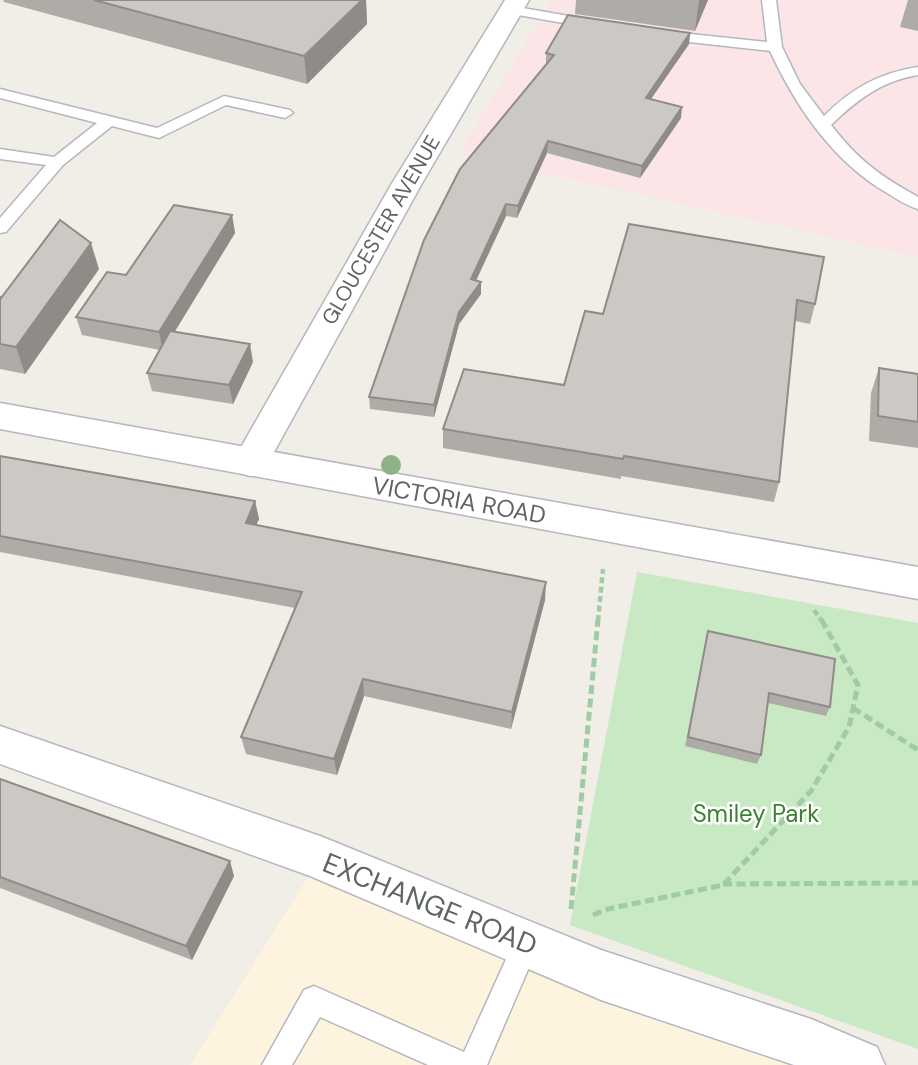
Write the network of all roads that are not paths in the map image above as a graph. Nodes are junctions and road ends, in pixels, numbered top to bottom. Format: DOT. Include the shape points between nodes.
graph roads {
  1 [pos="769,0"];
  2 [pos="514,5"];
  3 [pos="604,26"];
  4 [pos="644,32"];
  5 [pos="775,47"];
  6 [pos="918,71"];
  7 [pos="0,93"];
  8 [pos="285,113"];
  9 [pos="109,121"];
  10 [pos="824,125"];
  11 [pos="0,154"];
  12 [pos="57,163"];
  13 [pos="918,204"];
  14 [pos="0,228"];
  15 [pos="0,416"];
  16 [pos="250,463"];
  17 [pos="918,583"];
  18 [pos="0,745"];
  19 [pos="526,944"];
  20 [pos="276,1065"];
  21 [pos="460,1065"];
  22 [pos="473,1065"];
  23 [pos="859,1065"];
  1 -- 5 [label="lane"];
  2 -- 3 [label="lane"];
  2 -- 16 [label="street, GLOUCESTER AVENUE" via="406,185"];
  4 -- 5 [label="lane"];
  5 -- 10 [label="lane" via="793,85"];
  6 -- 10 [label="lane" via="888,76 865,87"];
  7 -- 9 [label="lane"];
  8 -- 9 [label="lane" via="224,100 159,133"];
  9 -- 12 [label="lane"];
  10 -- 13 [label="lane" via="844,153 870,177"];
  11 -- 12 [label="lane"];
  12 -- 14 [label="lane"];
  15 -- 16 [label="street, VICTORIA ROAD"];
  16 -- 17 [label="street, VICTORIA ROAD"];
  18 -- 19 [label="street, EXCHANGE ROAD" via="320,858"];
  19 -- 22 [label="lane"];
  19 -- 23 [label="street, EXCHANGE ROAD" via="601,975"];
  20 -- 21 [label="lane" via="314,1000"];
}
